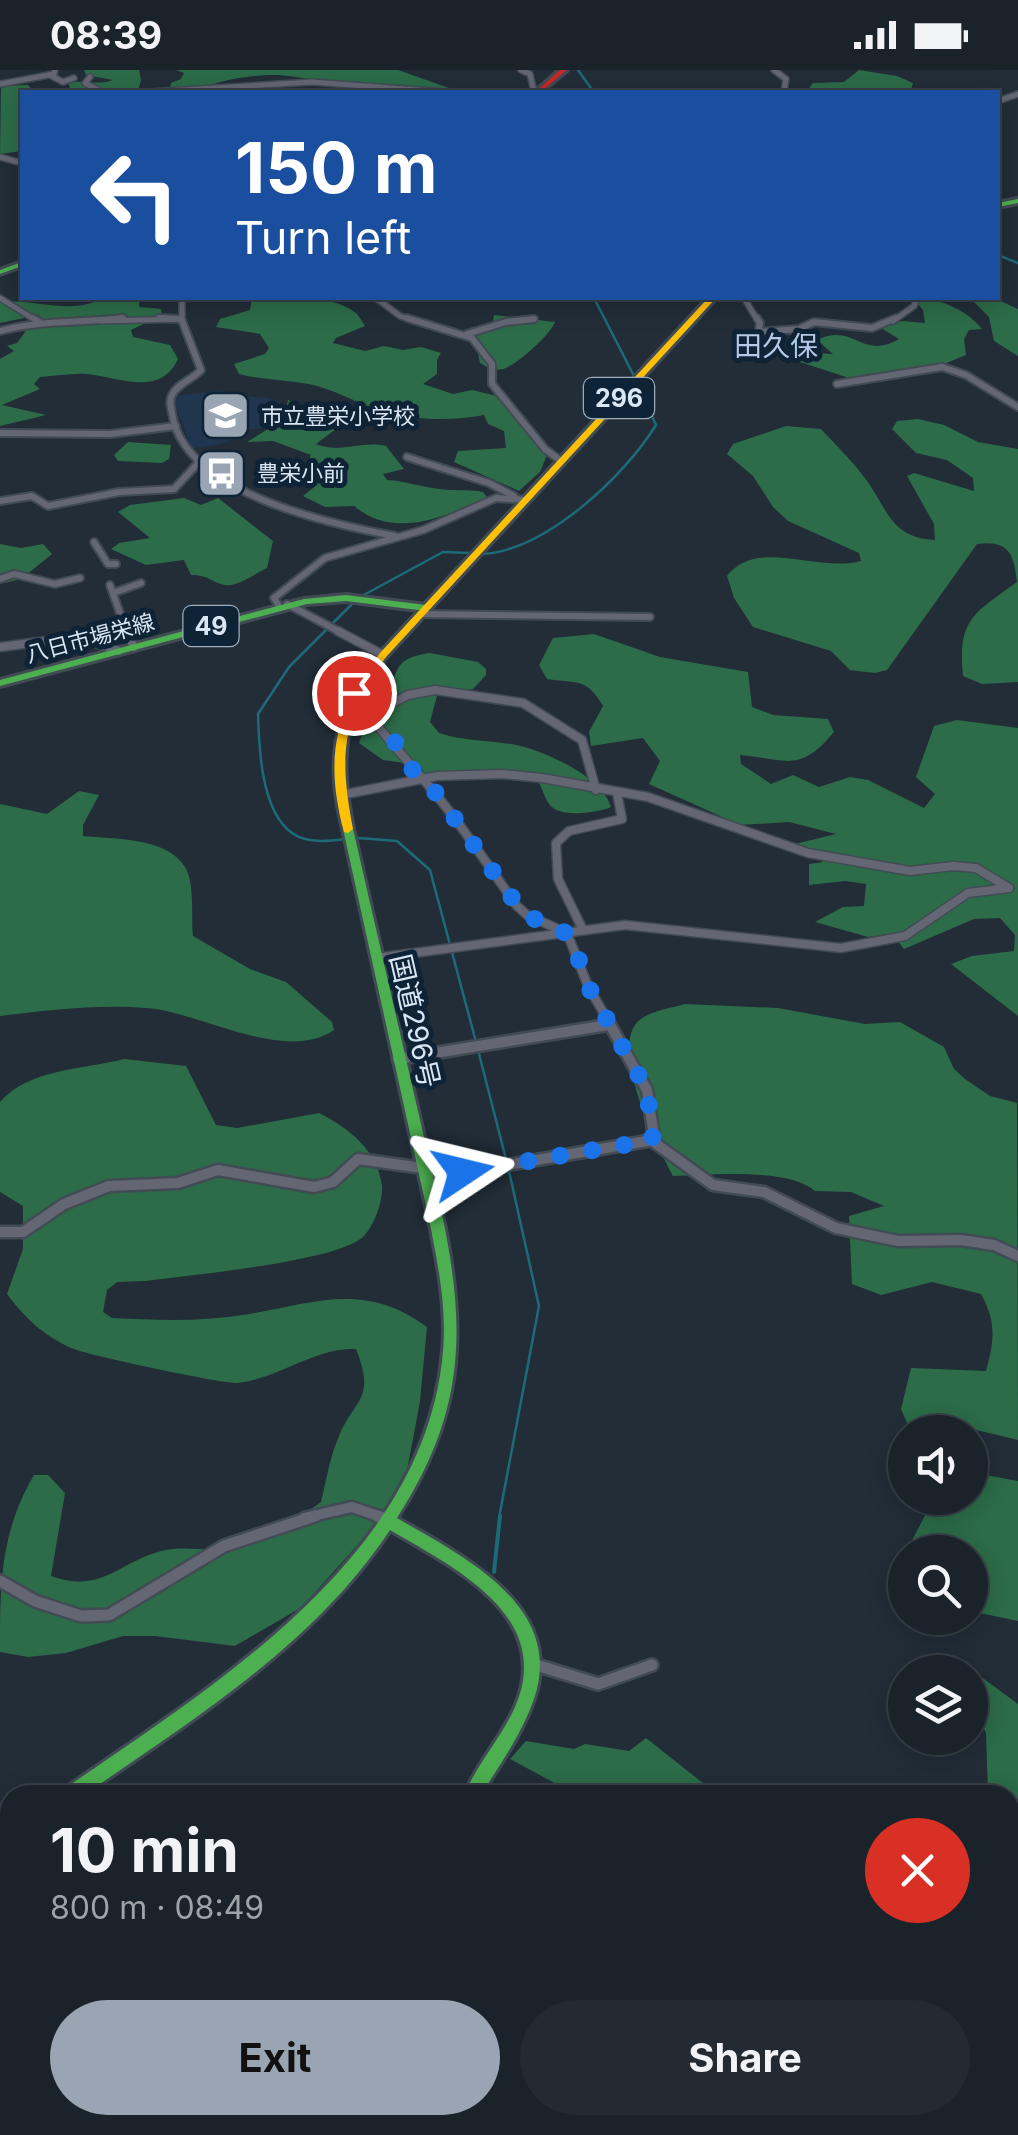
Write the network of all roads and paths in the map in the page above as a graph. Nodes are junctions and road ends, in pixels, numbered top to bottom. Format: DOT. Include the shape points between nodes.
graph roads {
  1 [pos="522,70"];
  2 [pos="564,70"];
  3 [pos="774,70"];
  4 [pos="52,73"];
  5 [pos="90,77"];
  6 [pos="74,78"];
  7 [pos="0,84"];
  8 [pos="100,90"];
  9 [pos="180,90"];
  10 [pos="392,90"];
  11 [pos="535,90"];
  12 [pos="539,90"];
  13 [pos="784,90"];
  14 [pos="0,298"];
  15 [pos="182,300"];
  16 [pos="379,300"];
  17 [pos="710,300"];
  18 [pos="746,300"];
  19 [pos="916,300"];
  20 [pos="182,319"];
  21 [pos="534,319"];
  22 [pos="38,321"];
  23 [pos="0,330"];
  24 [pos="759,332"];
  25 [pos="467,334"];
  26 [pos="757,343"];
  27 [pos="837,384"];
  28 [pos="1018,407"];
  29 [pos="176,426"];
  30 [pos="0,433"];
  31 [pos="406,457"];
  32 [pos="199,462"];
  33 [pos="562,462"];
  34 [pos="520,499"];
  35 [pos="0,500"];
  36 [pos="395,536"];
  37 [pos="94,542"];
  38 [pos="116,564"];
  39 [pos="0,578"];
  40 [pos="80,578"];
  41 [pos="141,583"];
  42 [pos="112,589"];
  43 [pos="283,605"];
  44 [pos="423,611"];
  45 [pos="650,617"];
  46 [pos="125,631"];
  47 [pos="77,638"];
  48 [pos="134,646"];
  49 [pos="0,648"];
  50 [pos="119,651"];
  51 [pos="383,655"];
  52 [pos="0,683"];
  53 [pos="354,693"];
  54 [pos="370,715"];
  55 [pos="419,778"];
  56 [pos="596,790"];
  57 [pos="616,793"];
  58 [pos="340,795"];
  59 [pos="583,930"];
  60 [pos="566,933"];
  61 [pos="376,958"];
  62 [pos="608,1025"];
  63 [pos="398,1059"];
  64 [pos="653,1140"];
  65 [pos="424,1174"];
  66 [pos="2,1237"];
  67 [pos="1018,1256"];
  68 [pos="389,1521"];
  69 [pos="0,1581"];
  70 [pos="533,1664"];
  71 [pos="652,1665"];
  72 [pos="84,1785"];
  73 [pos="478,1785"];
  1 -- 11 [label="street"];
  2 -- 12 [label="main road"];
  3 -- 13 [label="street" via="786,80"];
  4 -- 6 [label="street" via="63,82"];
  4 -- 7 [label="street"];
  5 -- 8 [label="street" via="85,83"];
  9 -- 10 [label="street" via="302,82"];
  14 -- 22 [label="street"];
  15 -- 20 [label="street"];
  16 -- 25 [label="street" via="400,316"];
  17 -- 33 [label="main road, 国道296号 / 296"];
  18 -- 24 [label="street"];
  19 -- 24 [label="street" via="884,325 814,322"];
  20 -- 22 [label="street"];
  20 -- 29 [label="street" via="201,370 171,397"];
  21 -- 25 [label="street"];
  22 -- 23 [label="street"];
  24 -- 26 [label="street"];
  25 -- 33 [label="street" via="492,364 492,384"];
  27 -- 28 [label="street" via="869,384 910,369 955,370"];
  29 -- 30 [label="street" via="74,437"];
  29 -- 32 [label="street"];
  31 -- 34 [label="street" via="486,481"];
  32 -- 35 [label="street" via="174,489 48,506 32,496"];
  32 -- 36 [label="street" via="292,511"];
  33 -- 34 [label="main road, 国道296号 / 296"];
  34 -- 36 [label="street" via="496,498"];
  34 -- 44 [label="main road, 国道296号 / 296"];
  36 -- 43 [label="street" via="320,561 274,598"];
  37 -- 38 [label="street" via="108,564"];
  39 -- 40 [label="street" via="14,574 54,584"];
  41 -- 42 [label="street"];
  42 -- 46 [label="street"];
  43 -- 44 [label="main road, 八日市場栄線 / 49" via="346,598"];
  43 -- 48 [label="main road, 八日市場栄線 / 49"];
  43 -- 51 [label="street"];
  44 -- 45 [label="street"];
  44 -- 51 [label="main road, 国道296号 / 296"];
  46 -- 47 [label="street"];
  46 -- 48 [label="street"];
  47 -- 49 [label="street"];
  47 -- 50 [label="street"];
  48 -- 50 [label="main road, 八日市場栄線 / 49"];
  50 -- 52 [label="main road, 八日市場栄線 / 49"];
  51 -- 53 [label="main road, 国道296号 / 296"];
  53 -- 54 [label="street"];
  53 -- 58 [label="main road, 国道296号 / 296" via="336,746"];
  54 -- 55 [label="street"];
  54 -- 56 [label="street" via="426,690 523,704 582,740"];
  55 -- 56 [label="street" via="502,774"];
  55 -- 58 [label="street"];
  55 -- 60 [label="street" via="526,915"];
  56 -- 57 [label="street"];
  57 -- 59 [label="street" via="622,819 569,831 556,842 557,881"];
  57 -- 59 [label="street" via="686,809 796,850 910,871 976,868 1009,888 968,893 905,936 841,948 653,926"];
  58 -- 61 [label="main road, 国道296号 / 296"];
  59 -- 60 [label="street"];
  60 -- 61 [label="street"];
  60 -- 62 [label="street"];
  61 -- 63 [label="main road, 国道296号 / 296"];
  62 -- 63 [label="street"];
  62 -- 64 [label="street" via="647,1090"];
  63 -- 65 [label="main road, 国道296号 / 296"];
  64 -- 65 [label="street"];
  64 -- 67 [label="street" via="713,1185 764,1192 836,1228 898,1241 994,1245"];
  65 -- 66 [label="street" via="358,1158 333,1182 314,1187 218,1170 178,1183 119,1184"];
  65 -- 68 [label="main road, 国道296号 / 296" via="446,1283 449,1368 436,1421"];
  68 -- 69 [label="street" via="352,1507 293,1521 224,1546 109,1616 81,1616 34,1601"];
  68 -- 70 [label="main road" via="506,1598 529,1637"];
  68 -- 72 [label="main road, 国道296号 / 296" via="294,1632"];
  70 -- 71 [label="street" via="598,1684"];
  70 -- 73 [label="main road" via="524,1701"];
}
